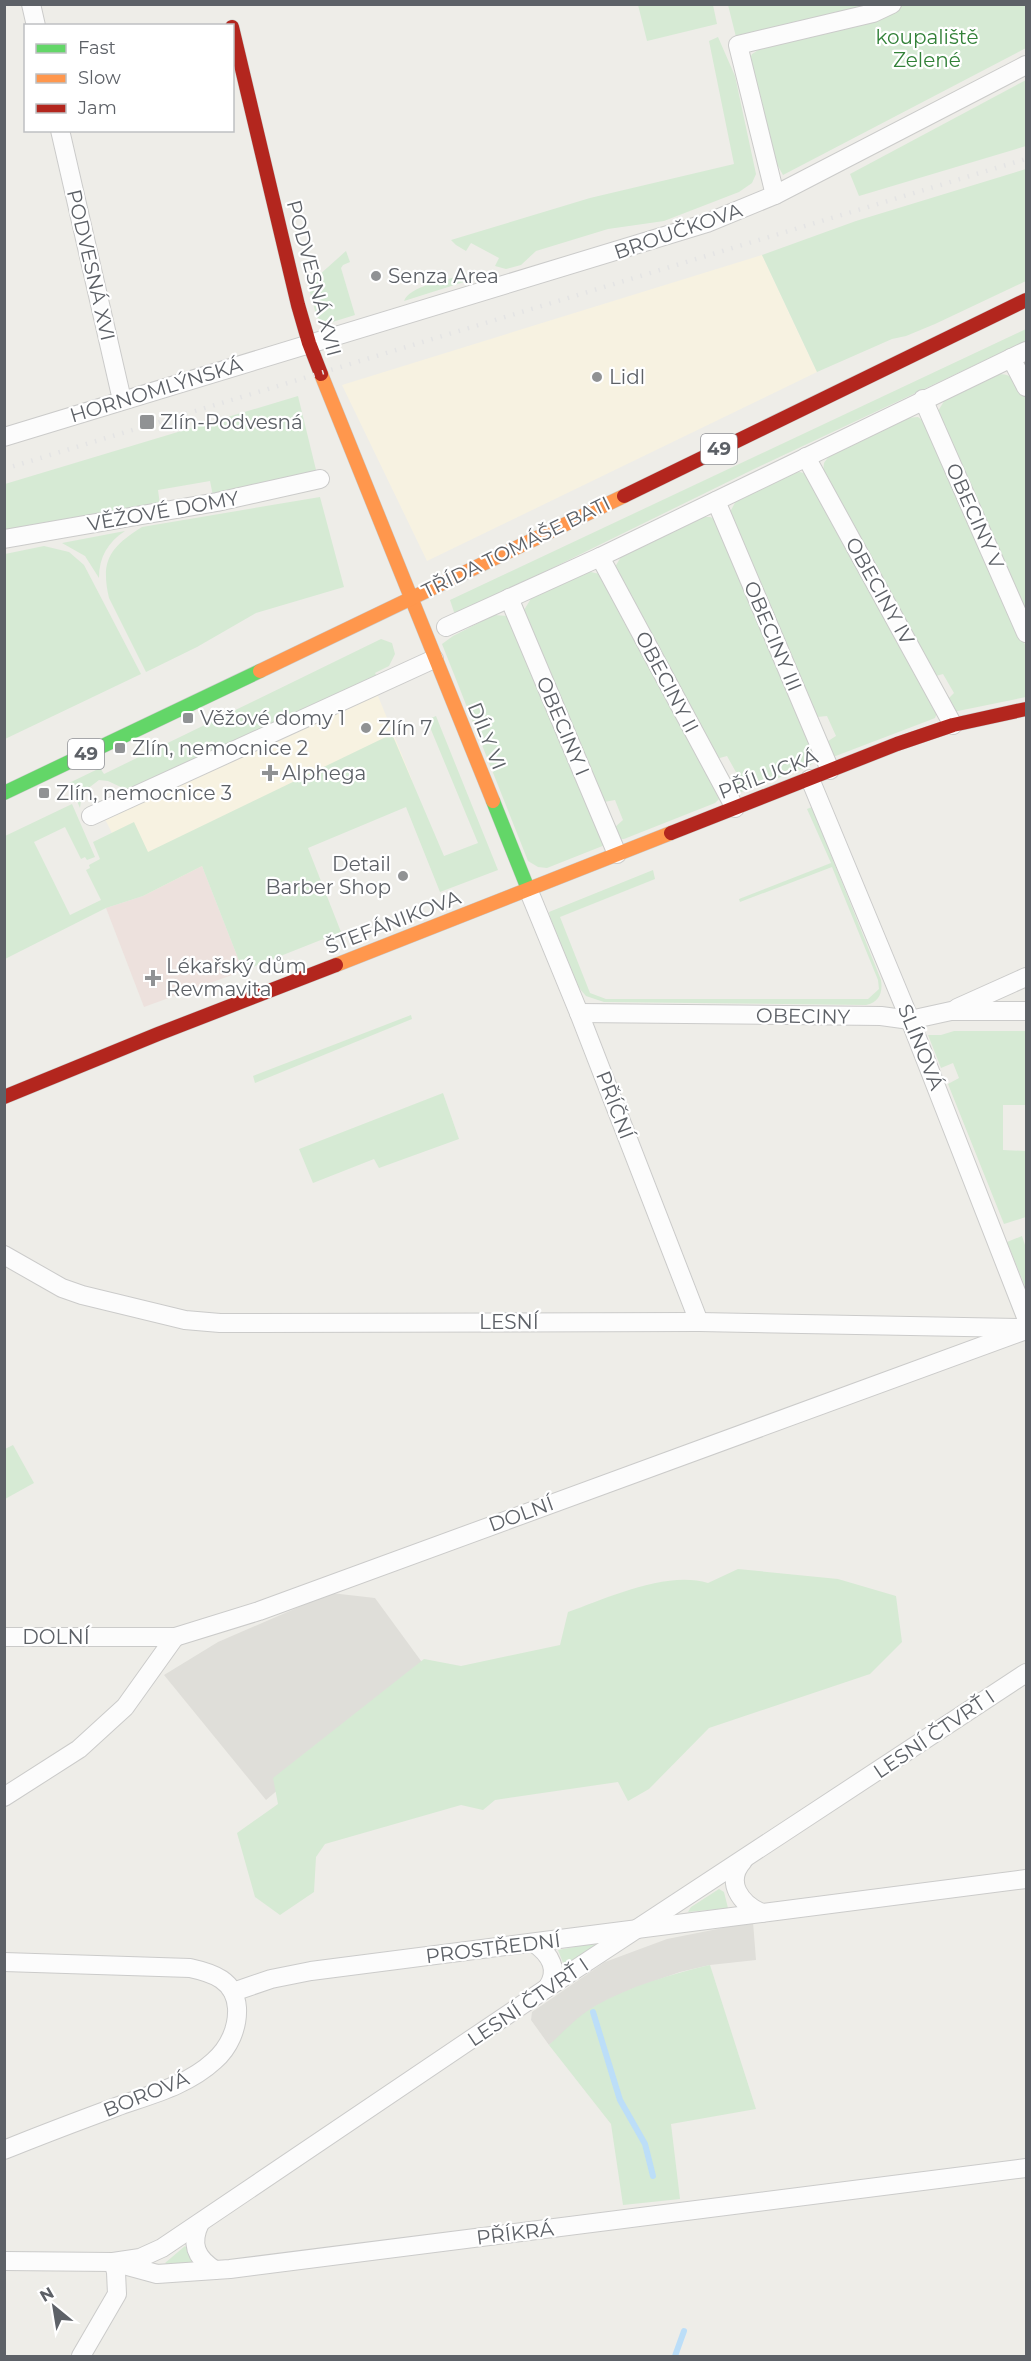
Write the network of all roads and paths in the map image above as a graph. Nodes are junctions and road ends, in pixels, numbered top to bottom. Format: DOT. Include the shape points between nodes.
graph roads {
  1 [pos="31,4"];
  2 [pos="892,4"];
  3 [pos="36,24"];
  4 [pos="234,34"];
  5 [pos="1026,65"];
  6 [pos="60,132"];
  7 [pos="774,195"];
  8 [pos="1026,300"];
  9 [pos="309,343"];
  10 [pos="1019,354"];
  11 [pos="1026,387"];
  12 [pos="923,399"];
  13 [pos="122,400"];
  14 [pos="4,437"];
  15 [pos="806,457"];
  16 [pos="320,479"];
  17 [pos="716,501"];
  18 [pos="4,539"];
  19 [pos="600,557"];
  20 [pos="411,597"];
  21 [pos="509,598"];
  22 [pos="447,627"];
  23 [pos="1026,633"];
  24 [pos="434,659"];
  25 [pos="1026,709"];
  26 [pos="953,725"];
  27 [pos="830,770"];
  28 [pos="810,779"];
  29 [pos="4,793"];
  30 [pos="735,808"];
  31 [pos="91,816"];
  32 [pos="617,854"];
  33 [pos="528,889"];
  34 [pos="1026,977"];
  35 [pos="951,1011"];
  36 [pos="1026,1011"];
  37 [pos="579,1013"];
  38 [pos="910,1020"];
  39 [pos="4,1097"];
  40 [pos="4,1255"];
  41 [pos="1026,1317"];
  42 [pos="699,1322"];
  43 [pos="1026,1329"];
  44 [pos="4,1637"];
  45 [pos="175,1637"];
  46 [pos="1026,1673"];
  47 [pos="4,1797"];
  48 [pos="746,1859"];
  49 [pos="1026,1880"];
  50 [pos="762,1913"];
  51 [pos="636,1930"];
  52 [pos="534,1943"];
  53 [pos="4,1962"];
  54 [pos="547,1988"];
  55 [pos="233,1992"];
  56 [pos="4,2150"];
  57 [pos="1026,2168"];
  58 [pos="200,2223"];
  59 [pos="4,2261"];
  60 [pos="113,2262"];
  61 [pos="215,2270"];
  62 [pos="81,2356"];
  1 -- 3 [label="street"];
  2 -- 7 [label="street" via="873,13 738,45"];
  4 -- 9 [label="street, PODVESNÁ XVII"];
  5 -- 7 [label="street, BROUČKOVA"];
  6 -- 13 [label="street, PODVESNÁ XVI"];
  7 -- 9 [label="street, BROUČKOVA" via="659,239"];
  8 -- 20 [label="street, TŘÍDA TOMÁŠE BATI / 49"];
  9 -- 13 [label="street, HORNOMLÝNSKÁ"];
  9 -- 20 [label="street, PODVESNÁ XVII"];
  10 -- 11 [label="street"];
  10 -- 12 [label="street"];
  12 -- 15 [label="street"];
  12 -- 23 [label="street, OBECINY V"];
  13 -- 14 [label="street, HORNOMLÝNSKÁ"];
  15 -- 17 [label="street"];
  15 -- 26 [label="street, OBECINY IV"];
  16 -- 18 [label="street, VĚŽOVÉ DOMY" via="217,502"];
  17 -- 19 [label="street"];
  17 -- 27 [label="street, OBECINY III"];
  19 -- 21 [label="street"];
  19 -- 30 [label="street, OBECINY II"];
  20 -- 24 [label="street, DÍLY VI"];
  20 -- 29 [label="street, TŘÍDA TOMÁŠE BATI / 49"];
  21 -- 22 [label="street"];
  21 -- 32 [label="street, OBECINY I"];
  24 -- 31 [label="street"];
  24 -- 33 [label="street, DÍLY VI"];
  25 -- 26 [label="street, PŘÍLUCKÁ"];
  26 -- 27 [label="street, PŘÍLUCKÁ"];
  27 -- 28 [label="street, PŘÍLUCKÁ"];
  28 -- 30 [label="street, PŘÍLUCKÁ"];
  28 -- 38 [label="street, SLÍNOVÁ"];
  30 -- 32 [label="street, PŘÍLUCKÁ"];
  32 -- 33 [label="street, PŘÍLUCKÁ"];
  33 -- 37 [label="street, PŘÍČNÍ"];
  33 -- 39 [label="street, ŠTEFÁNIKOVA"];
  34 -- 35 [label="street"];
  35 -- 36 [label="street, OBECINY"];
  35 -- 38 [label="street, OBECINY"];
  37 -- 38 [label="street, OBECINY" via="880,1016"];
  37 -- 42 [label="street, PŘÍČNÍ"];
  38 -- 41 [label="street, SLÍNOVÁ"];
  40 -- 42 [label="street, LESNÍ" via="62,1288 185,1320"];
  42 -- 43 [label="street, LESNÍ"];
  43 -- 45 [label="street, DOLNÍ" via="259,1611"];
  44 -- 45 [label="street, DOLNÍ"];
  45 -- 47 [label="street" via="125,1707 79,1749"];
  46 -- 48 [label="street, LESNÍ ČTVRŤ I"];
  48 -- 50 [label="street" via="736,1872 736,1890 749,1906"];
  48 -- 51 [label="street, LESNÍ ČTVRŤ I"];
  49 -- 50 [label="street, PROSTŘEDNÍ"];
  50 -- 51 [label="street, PROSTŘEDNÍ"];
  51 -- 52 [label="street, PROSTŘEDNÍ"];
  51 -- 54 [label="street, LESNÍ ČTVRŤ I"];
  52 -- 54 [label="street" via="547,1955 553,1968 552,1982"];
  52 -- 55 [label="street, PROSTŘEDNÍ" via="311,1971"];
  53 -- 55 [label="street" via="190,1968 217,1976"];
  54 -- 58 [label="street, LESNÍ ČTVRŤ I"];
  55 -- 56 [label="street, BOROVÁ" via="237,2010 235,2029 224,2050 205,2068 183,2082"];
  57 -- 61 [label="street, PŘÍKRÁ"];
  58 -- 60 [label="street, LESNÍ ČTVRŤ I" via="140,2258"];
  58 -- 61 [label="street" via="194,2244 205,2264"];
  59 -- 60 [label="street, PŘÍKRÁ"];
  60 -- 61 [label="street, PŘÍKRÁ" via="157,2274"];
  60 -- 62 [label="street" via="117,2294"];
}
